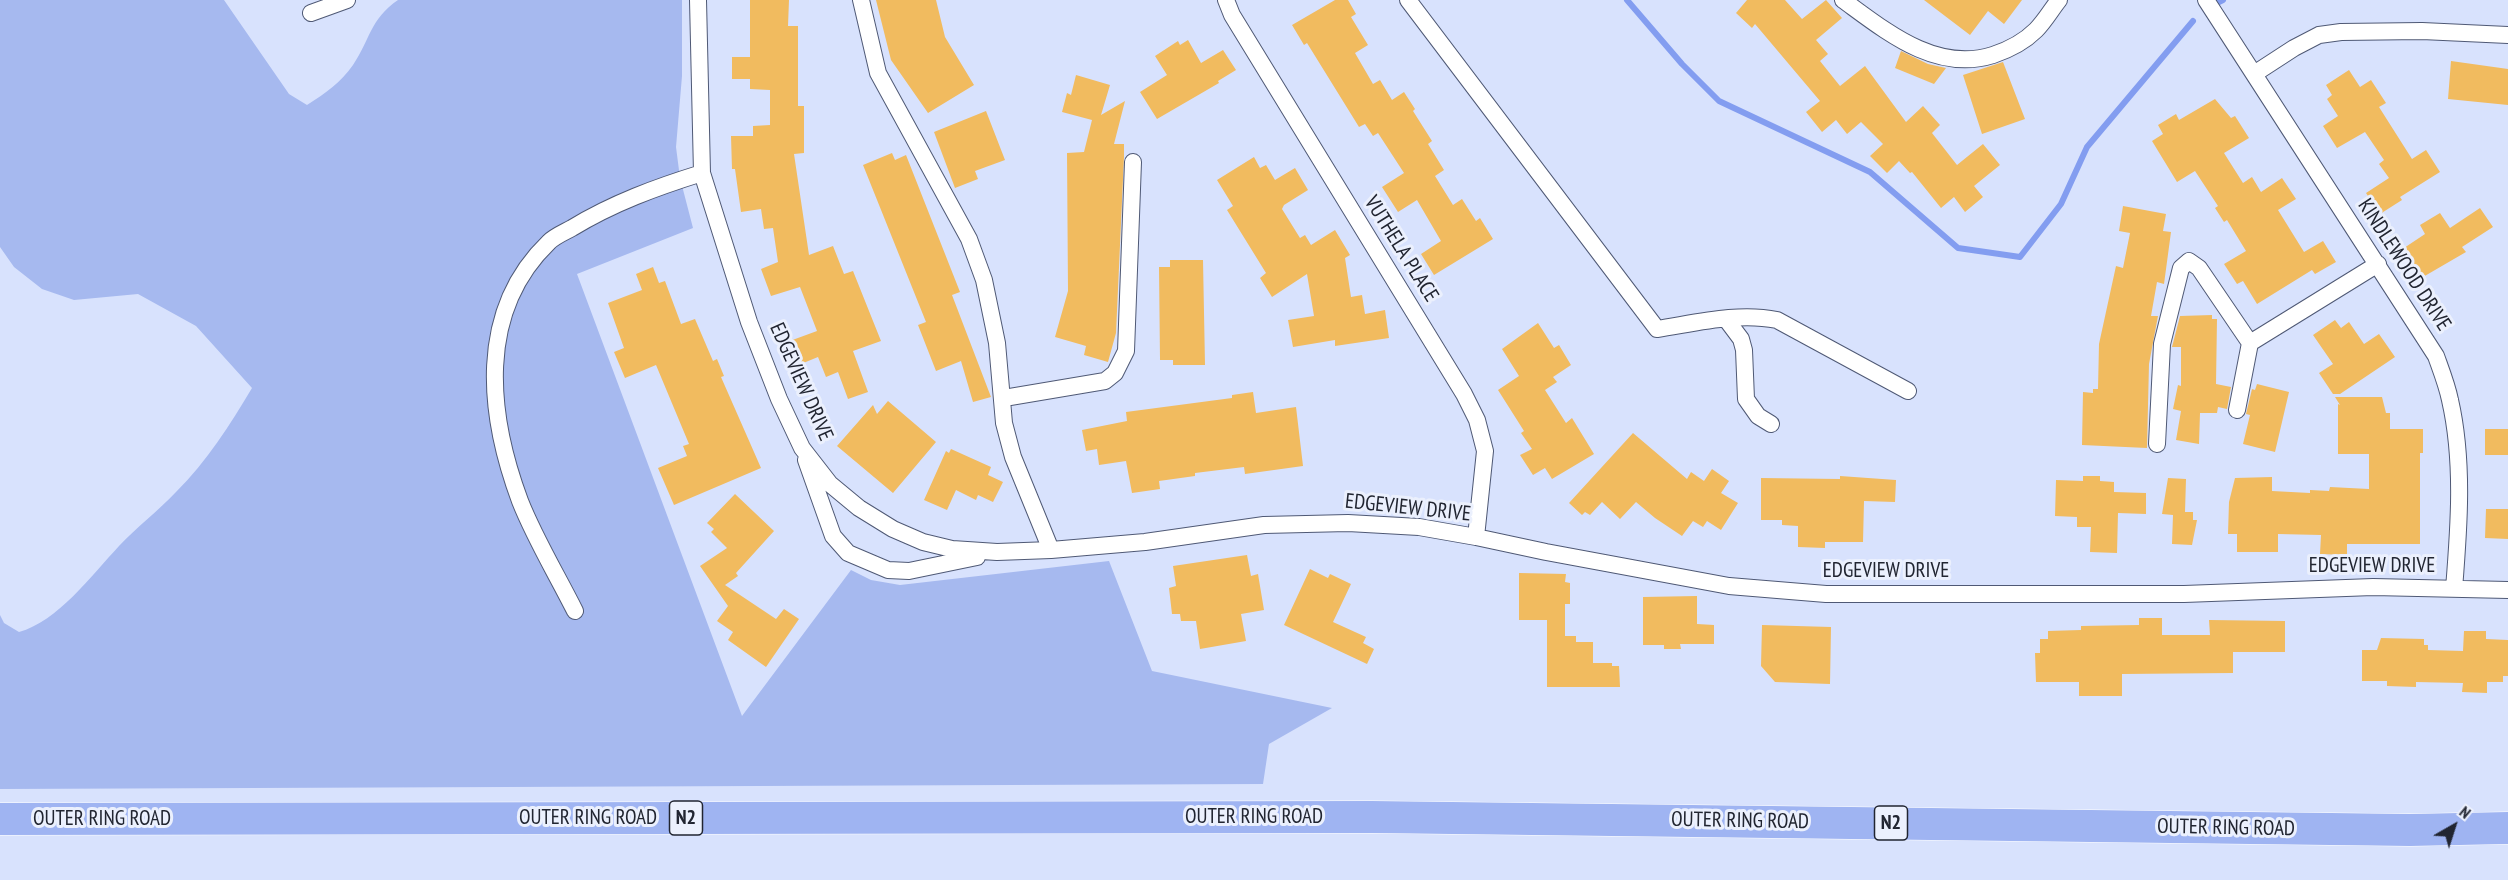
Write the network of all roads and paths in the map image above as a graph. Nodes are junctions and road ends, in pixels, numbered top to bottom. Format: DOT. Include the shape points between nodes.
graph roads {
  1 [pos="347,0"];
  2 [pos="698,0"];
  3 [pos="861,0"];
  4 [pos="1226,0"];
  5 [pos="1408,0"];
  6 [pos="1843,0"];
  7 [pos="2059,0"];
  8 [pos="2206,0"];
  9 [pos="310,14"];
  10 [pos="2508,35"];
  11 [pos="2254,74"];
  12 [pos="1133,162"];
  13 [pos="702,173"];
  14 [pos="2378,264"];
  15 [pos="1726,319"];
  16 [pos="2250,343"];
  17 [pos="1908,391"];
  18 [pos="1004,398"];
  19 [pos="2237,410"];
  20 [pos="1771,424"];
  21 [pos="2157,444"];
  22 [pos="802,448"];
  23 [pos="1476,537"];
  24 [pos="1051,550"];
  25 [pos="997,552"];
  26 [pos="2454,589"];
  27 [pos="2508,590"];
  28 [pos="575,611"];
  29 [pos="0,819"];
  30 [pos="2508,828"];
  1 -- 9 [label="street"];
  2 -- 13 [label="street, EDGEVIEW DRIVE"];
  3 -- 18 [label="street" via="878,73 969,239 984,280"];
  4 -- 23 [label="street, VUTHELA PLACE" via="1477,420 1485,451"];
  5 -- 15 [label="street" via="1657,329"];
  6 -- 7 [label="street" via="1918,51 1972,61 2006,51 2036,31"];
  8 -- 11 [label="street, KINDLEWOOD DRIVE"];
  10 -- 11 [label="street" via="2422,31 2319,35"];
  11 -- 14 [label="street, KINDLEWOOD DRIVE"];
  12 -- 18 [label="street" via="1126,351 1122,363 1105,381"];
  13 -- 22 [label="street, EDGEVIEW DRIVE" via="749,322"];
  13 -- 28 [label="street" via="594,214 550,241 522,273 504,309 495,361 498,429 521,502"];
  14 -- 16 [label="street"];
  14 -- 26 [label="street, KINDLEWOOD DRIVE" via="2436,356 2450,399 2458,475"];
  15 -- 17 [label="street" via="1759,316 1777,320"];
  15 -- 20 [label="street" via="1744,350 1746,399 1758,416"];
  16 -- 19 [label="street"];
  16 -- 21 [label="street" via="2199,268 2194,262 2185,262 2162,344"];
  18 -- 24 [label="street" via="1004,423 1013,457"];
  22 -- 25 [label="street, EDGEVIEW DRIVE" via="830,484 893,529 952,549"];
  22 -- 25 [label="street" via="832,536 848,553 868,564 909,571"];
  23 -- 24 [label="street, EDGEVIEW DRIVE" via="1419,527 1348,523 1264,525 1145,542"];
  23 -- 26 [label="street, EDGEVIEW DRIVE" via="1730,586 1826,594"];
  24 -- 25 [label="street, EDGEVIEW DRIVE"];
  26 -- 27 [label="street, EDGEVIEW DRIVE"];
  29 -- 30 [label="highway, OUTER RING ROAD / N2" via="1372,817"];
}
